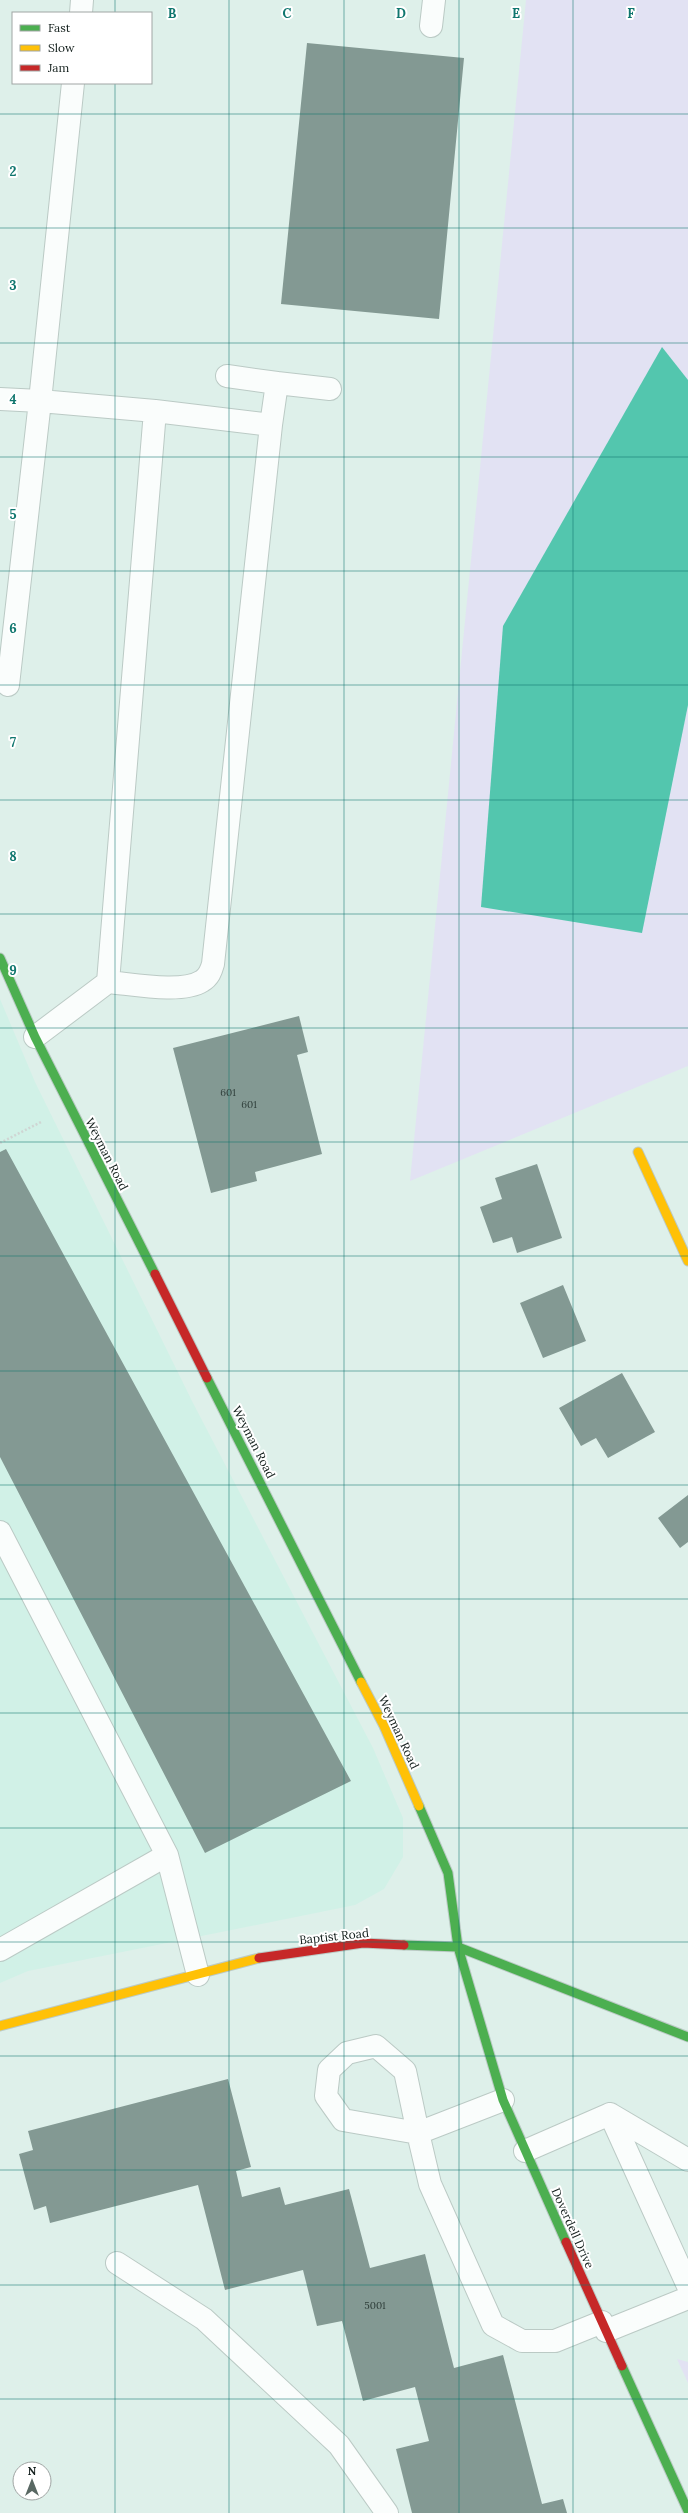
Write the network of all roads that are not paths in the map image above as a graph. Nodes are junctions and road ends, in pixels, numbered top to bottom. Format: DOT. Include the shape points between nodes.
graph roads {
  1 [pos="82,0"];
  2 [pos="434,0"];
  3 [pos="81,12"];
  4 [pos="431,26"];
  5 [pos="74,84"];
  6 [pos="227,376"];
  7 [pos="277,383"];
  8 [pos="330,389"];
  9 [pos="0,399"];
  10 [pos="40,401"];
  11 [pos="156,410"];
  12 [pos="272,425"];
  13 [pos="8,685"];
  14 [pos="0,958"];
  15 [pos="108,982"];
  16 [pos="35,1037"];
  17 [pos="638,1152"];
  18 [pos="688,1261"];
  19 [pos="0,1532"];
  20 [pos="167,1855"];
  21 [pos="458,1947"];
  22 [pos="0,1950"];
  23 [pos="198,1974"];
  24 [pos="0,2026"];
  25 [pos="688,2037"];
  26 [pos="503,2100"];
  27 [pos="610,2114"];
  28 [pos="418,2133"];
  29 [pos="525,2151"];
  30 [pos="688,2160"];
  31 [pos="117,2263"];
  32 [pos="688,2286"];
  33 [pos="688,2298"];
  34 [pos="604,2326"];
  35 [pos="688,2511"];
  36 [pos="387,2513"];
  1 -- 3 [label="lane"];
  2 -- 4 [label="lane"];
  5 -- 10 [label="lane"];
  6 -- 7 [label="lane"];
  7 -- 8 [label="lane"];
  7 -- 12 [label="lane"];
  9 -- 10 [label="lane"];
  10 -- 11 [label="lane"];
  10 -- 13 [label="lane"];
  11 -- 12 [label="lane"];
  11 -- 15 [label="lane"];
  12 -- 15 [label="lane" via="214,964 204,981 185,987"];
  14 -- 16 [label="street, Weyman Road"];
  15 -- 16 [label="lane"];
  16 -- 21 [label="street, Weyman Road" via="384,1726 448,1873"];
  17 -- 18 [label="street"];
  19 -- 20 [label="lane"];
  20 -- 22 [label="lane"];
  20 -- 23 [label="lane"];
  21 -- 23 [label="street, Baptist Road" via="363,1943 264,1957"];
  21 -- 25 [label="street, Baptist Road"];
  21 -- 26 [label="street, Doverdell Drive"];
  23 -- 24 [label="street, Baptist Road"];
  26 -- 28 [label="lane"];
  26 -- 29 [label="street, Doverdell Drive"];
  27 -- 29 [label="lane"];
  27 -- 30 [label="lane"];
  27 -- 32 [label="lane"];
  28 -- 28 [label="lane" via="405,2071 376,2046 347,2053 329,2070 326,2096 343,2120"];
  28 -- 34 [label="lane" via="430,2184 493,2325 522,2341 556,2341"];
  29 -- 34 [label="street, Doverdell Drive"];
  31 -- 36 [label="lane" via="204,2319 339,2445"];
  33 -- 34 [label="lane"];
  34 -- 35 [label="street, Doverdell Drive"];
}
